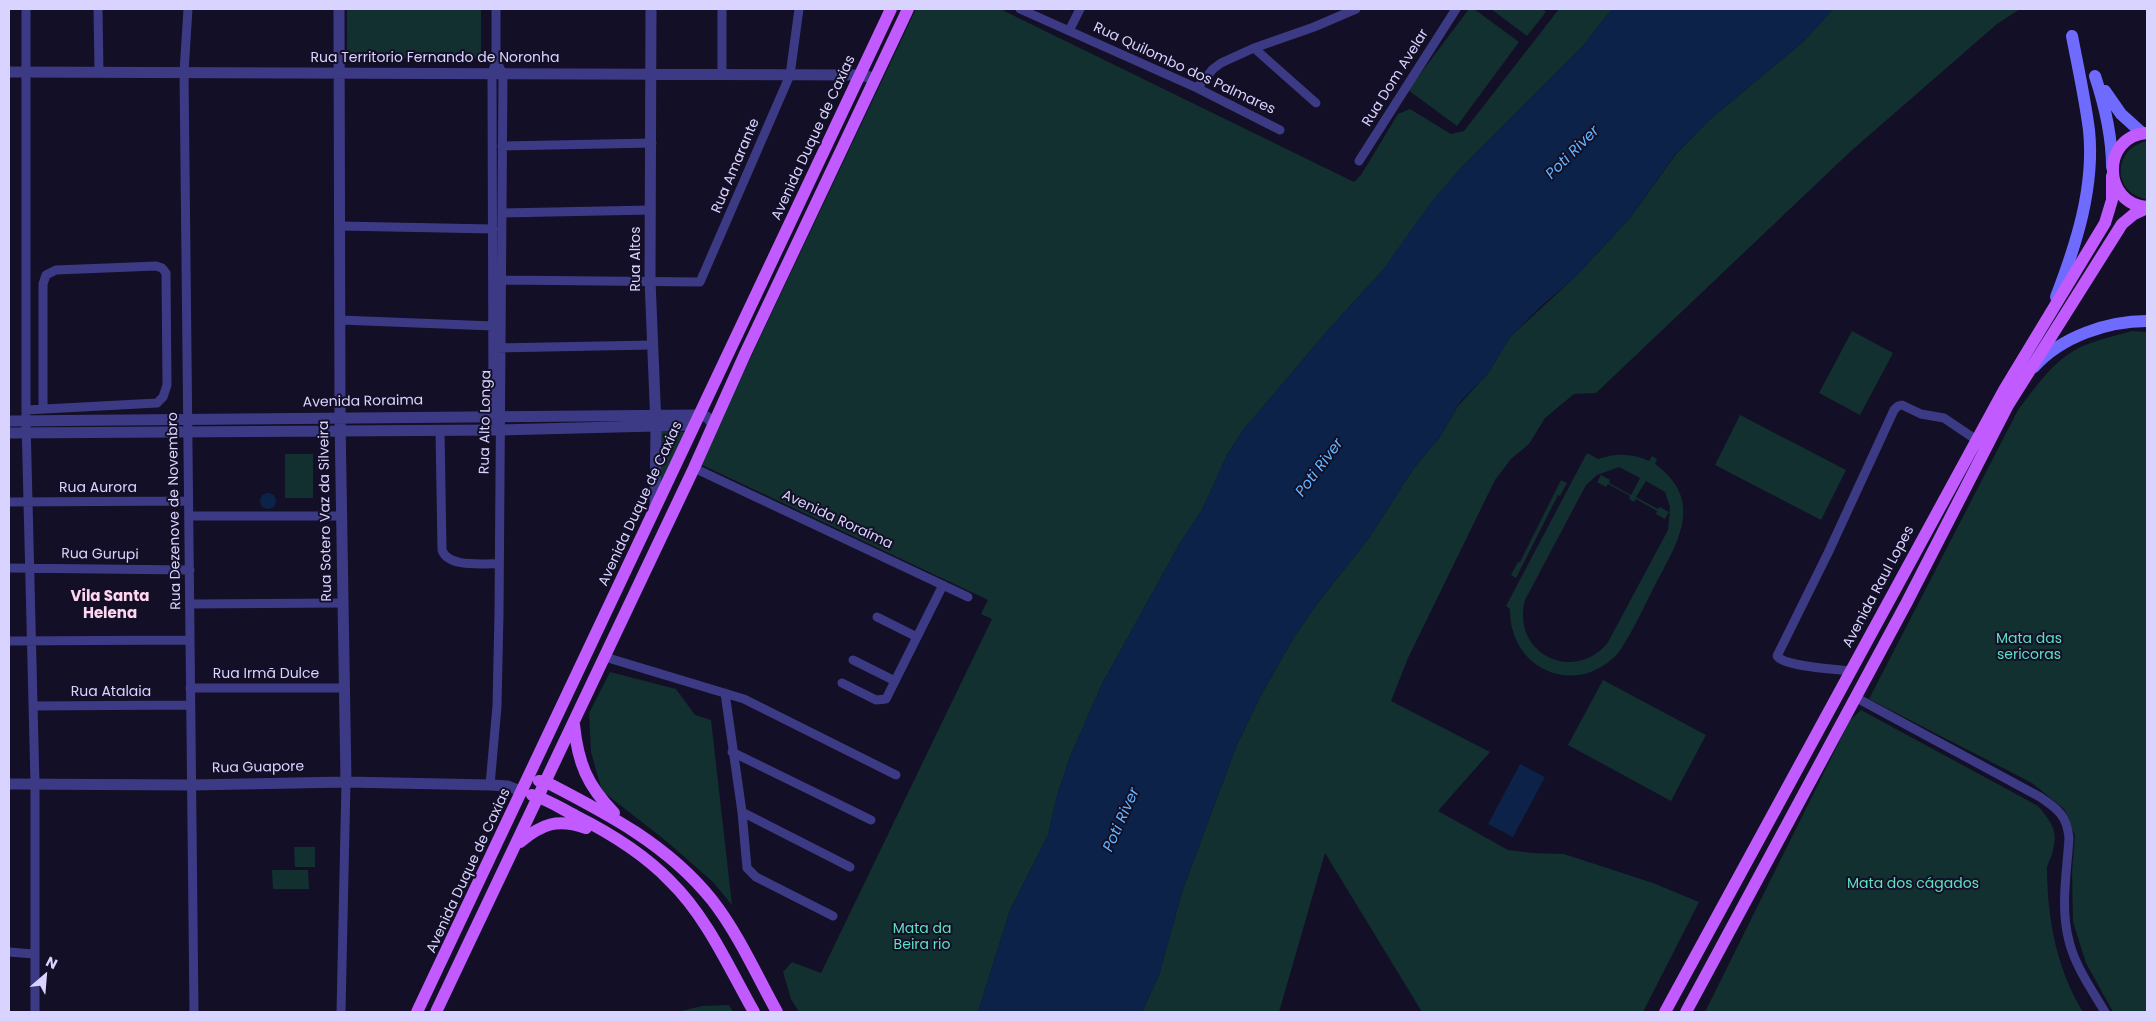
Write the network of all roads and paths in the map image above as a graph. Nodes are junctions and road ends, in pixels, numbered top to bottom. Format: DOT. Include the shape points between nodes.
graph roads {
  1 [pos="26,9"];
  2 [pos="98,9"];
  3 [pos="188,9"];
  4 [pos="339,9"];
  5 [pos="496,9"];
  6 [pos="651,9"];
  7 [pos="722,9"];
  8 [pos="798,9"];
  9 [pos="891,9"];
  10 [pos="908,9"];
  11 [pos="1023,9"];
  12 [pos="1080,9"];
  13 [pos="1356,9"];
  14 [pos="1456,9"];
  15 [pos="1069,30"];
  16 [pos="2072,36"];
  17 [pos="1254,48"];
  18 [pos="9,72"];
  19 [pos="25,72"];
  20 [pos="99,72"];
  21 [pos="184,72"];
  22 [pos="339,73"];
  23 [pos="498,74"];
  24 [pos="652,74"];
  25 [pos="722,75"];
  26 [pos="790,75"];
  27 [pos="860,75"];
  28 [pos="874,78"];
  29 [pos="1197,88"];
  30 [pos="1316,103"];
  31 [pos="1280,130"];
  32 [pos="2146,133"];
  33 [pos="652,143"];
  34 [pos="502,146"];
  35 [pos="1359,161"];
  36 [pos="2112,172"];
  37 [pos="2147,208"];
  38 [pos="651,210"];
  39 [pos="502,214"];
  40 [pos="339,226"];
  41 [pos="492,229"];
  42 [pos="501,280"];
  43 [pos="650,280"];
  44 [pos="2052,308"];
  45 [pos="340,320"];
  46 [pos="2147,321"];
  47 [pos="493,326"];
  48 [pos="652,345"];
  49 [pos="496,348"];
  50 [pos="2018,387"];
  51 [pos="43,408"];
  52 [pos="26,415"];
  53 [pos="496,415"];
  54 [pos="188,418"];
  55 [pos="340,418"];
  56 [pos="696,420"];
  57 [pos="9,421"];
  58 [pos="656,421"];
  59 [pos="714,425"];
  60 [pos="440,430"];
  61 [pos="499,430"];
  62 [pos="340,432"];
  63 [pos="9,433"];
  64 [pos="27,433"];
  65 [pos="188,433"];
  66 [pos="1978,441"];
  67 [pos="694,468"];
  68 [pos="188,501"];
  69 [pos="9,502"];
  70 [pos="28,502"];
  71 [pos="655,510"];
  72 [pos="189,516"];
  73 [pos="341,516"];
  74 [pos="1911,559"];
  75 [pos="498,564"];
  76 [pos="1925,567"];
  77 [pos="9,568"];
  78 [pos="28,568"];
  79 [pos="190,570"];
  80 [pos="943,585"];
  81 [pos="968,597"];
  82 [pos="343,603"];
  83 [pos="190,604"];
  84 [pos="876,617"];
  85 [pos="917,637"];
  86 [pos="190,640"];
  87 [pos="9,641"];
  88 [pos="31,641"];
  89 [pos="605,657"];
  90 [pos="854,660"];
  91 [pos="1851,671"];
  92 [pos="895,681"];
  93 [pos="842,683"];
  94 [pos="190,688"];
  95 [pos="343,688"];
  96 [pos="725,693"];
  97 [pos="1855,697"];
  98 [pos="190,705"];
  99 [pos="33,706"];
  100 [pos="574,723"];
  101 [pos="732,752"];
  102 [pos="896,775"];
  103 [pos="529,779"];
  104 [pos="346,782"];
  105 [pos="546,782"];
  106 [pos="9,784"];
  107 [pos="35,784"];
  108 [pos="192,784"];
  109 [pos="490,785"];
  110 [pos="508,786"];
  111 [pos="522,792"];
  112 [pos="539,797"];
  113 [pos="742,812"];
  114 [pos="871,820"];
  115 [pos="1769,821"];
  116 [pos="626,825"];
  117 [pos="1785,830"];
  118 [pos="617,839"];
  119 [pos="516,846"];
  120 [pos="850,867"];
  121 [pos="833,916"];
  122 [pos="9,952"];
  123 [pos="34,954"];
  124 [pos="34,1012"];
  125 [pos="194,1012"];
  126 [pos="341,1012"];
  127 [pos="418,1012"];
  128 [pos="436,1012"];
  129 [pos="754,1012"];
  130 [pos="777,1012"];
  131 [pos="1665,1012"];
  132 [pos="1686,1012"];
  133 [pos="2105,1012"];
  1 -- 19 [label="street"];
  2 -- 20 [label="street"];
  3 -- 21 [label="street, Rua Dezenove de Novembro"];
  4 -- 22 [label="street, Rua Sotero Vaz da Silveira"];
  5 -- 23 [label="street, Rua Alto Longa"];
  6 -- 24 [label="street, Rua Altos"];
  7 -- 25 [label="street"];
  8 -- 26 [label="street, Rua Amarante"];
  9 -- 27 [label="main road, Avenida Duque de Caxias"];
  10 -- 28 [label="main road"];
  11 -- 15 [label="street, Rua Quilombo dos Palmares"];
  12 -- 15 [label="street"];
  13 -- 17 [label="street"];
  14 -- 35 [label="street, Rua Dom Avelar"];
  15 -- 29 [label="street, Rua Quilombo dos Palmares"];
  16 -- 44 [label="main road" via="2089,131 2090,158 2082,218"];
  17 -- 29 [label="street" via="1221,63"];
  17 -- 30 [label="street"];
  18 -- 19 [label="street, Rua Territorio Fernando de Noronha"];
  19 -- 20 [label="street, Rua Territorio Fernando de Noronha"];
  19 -- 52 [label="street"];
  20 -- 21 [label="street, Rua Territorio Fernando de Noronha"];
  21 -- 22 [label="street, Rua Territorio Fernando de Noronha"];
  21 -- 54 [label="street, Rua Dezenove de Novembro"];
  22 -- 23 [label="street, Rua Territorio Fernando de Noronha"];
  22 -- 40 [label="street, Rua Sotero Vaz da Silveira"];
  23 -- 24 [label="street, Rua Territorio Fernando de Noronha"];
  23 -- 34 [label="street, Rua Alto Longa"];
  23 -- 41 [label="street, Rua Alto Longa"];
  24 -- 25 [label="street, Rua Territorio Fernando de Noronha"];
  24 -- 33 [label="street, Rua Altos"];
  25 -- 26 [label="street, Rua Territorio Fernando de Noronha"];
  26 -- 27 [label="street, Rua Territorio Fernando de Noronha"];
  26 -- 43 [label="street, Rua Amarante" via="702,280 696,284"];
  27 -- 28 [label="street, Rua Territorio Fernando de Noronha"];
  27 -- 56 [label="main road, Avenida Duque de Caxias"];
  28 -- 59 [label="main road"];
  29 -- 31 [label="street, Rua Quilombo dos Palmares"];
  32 -- 36 [label="main road" via="2133,136 2118,149"];
  32 -- 36 [label="main road" via="2121,114 2096,76 2112,143"];
  33 -- 34 [label="street"];
  33 -- 38 [label="street, Rua Altos"];
  34 -- 39 [label="street, Rua Alto Longa"];
  36 -- 37 [label="main road" via="2122,196"];
  36 -- 44 [label="main road, Avenida Raul Lopes" via="2112,200 2105,223"];
  37 -- 50 [label="main road" via="2122,224"];
  38 -- 39 [label="street"];
  38 -- 43 [label="street, Rua Altos"];
  39 -- 42 [label="street, Rua Alto Longa"];
  40 -- 41 [label="street"];
  40 -- 45 [label="street, Rua Sotero Vaz da Silveira"];
  41 -- 47 [label="street, Rua Alto Longa"];
  42 -- 43 [label="street, Rua Amarante"];
  42 -- 49 [label="street, Rua Alto Longa"];
  43 -- 48 [label="street, Rua Altos"];
  44 -- 66 [label="main road, Avenida Raul Lopes"];
  45 -- 47 [label="street"];
  45 -- 55 [label="street, Rua Sotero Vaz da Silveira"];
  46 -- 50 [label="main road" via="2115,324 2070,341 2043,359"];
  47 -- 49 [label="street, Rua Alto Longa"];
  48 -- 49 [label="street"];
  48 -- 58 [label="street, Rua Altos"];
  49 -- 53 [label="street, Rua Alto Longa"];
  50 -- 76 [label="main road"];
  51 -- 51 [label="street" via="156,403 163,397 167,384 166,273 162,268 56,270 46,275 43,284"];
  51 -- 52 [label="street"];
  52 -- 54 [label="street, Avenida Roraima"];
  52 -- 57 [label="street, Avenida Roraima"];
  52 -- 64 [label="street"];
  53 -- 55 [label="street, Avenida Roraima"];
  53 -- 58 [label="street, Avenida Roraima"];
  53 -- 61 [label="street"];
  54 -- 55 [label="street, Avenida Roraima"];
  54 -- 65 [label="street, Rua Dezenove de Novembro"];
  55 -- 62 [label="street, Rua Sotero Vaz da Silveira"];
  56 -- 58 [label="street, Avenida Roraima"];
  56 -- 59 [label="street" via="707,417"];
  56 -- 71 [label="main road, Avenida Duque de Caxias"];
  58 -- 61 [label="street, Avenida Roraima"];
  58 -- 71 [label="street, Rua Altos"];
  59 -- 67 [label="main road"];
  60 -- 61 [label="street, Avenida Roraima"];
  60 -- 62 [label="street, Avenida Roraima"];
  60 -- 75 [label="street" via="444,556 451,561"];
  61 -- 75 [label="street, Rua Alto Longa"];
  62 -- 65 [label="street, Avenida Roraima"];
  62 -- 73 [label="street, Rua Sotero Vaz da Silveira"];
  63 -- 64 [label="street, Avenida Roraima"];
  64 -- 65 [label="street, Avenida Roraima"];
  64 -- 70 [label="street"];
  65 -- 68 [label="street, Rua Dezenove de Novembro"];
  66 -- 74 [label="main road, Avenida Raul Lopes"];
  66 -- 91 [label="street" via="1944,418 1922,414 1902,405 1894,410 1777,656 1790,663"];
  67 -- 80 [label="street, Avenida Roraíma"];
  67 -- 89 [label="main road"];
  68 -- 70 [label="street, Rua Aurora"];
  68 -- 72 [label="street, Rua Dezenove de Novembro"];
  69 -- 70 [label="street, Rua Aurora"];
  70 -- 78 [label="street"];
  71 -- 103 [label="main road, Avenida Duque de Caxias"];
  72 -- 73 [label="street"];
  72 -- 79 [label="street, Rua Dezenove de Novembro"];
  73 -- 82 [label="street, Rua Sotero Vaz da Silveira"];
  74 -- 76 [label="main road"];
  74 -- 91 [label="main road, Avenida Raul Lopes"];
  75 -- 109 [label="street, Rua Alto Longa" via="497,706"];
  76 -- 97 [label="main road"];
  77 -- 78 [label="street, Rua Gurupi"];
  78 -- 79 [label="street, Rua Gurupi"];
  78 -- 88 [label="street"];
  79 -- 83 [label="street, Rua Dezenove de Novembro"];
  80 -- 81 [label="street, Avenida Roraíma"];
  80 -- 85 [label="street"];
  82 -- 83 [label="street"];
  82 -- 95 [label="street, Rua Sotero Vaz da Silveira"];
  83 -- 86 [label="street, Rua Dezenove de Novembro"];
  84 -- 85 [label="street"];
  85 -- 92 [label="street"];
  86 -- 88 [label="street"];
  86 -- 94 [label="street, Rua Dezenove de Novembro"];
  87 -- 88 [label="street"];
  88 -- 99 [label="street"];
  89 -- 96 [label="street"];
  89 -- 100 [label="main road"];
  90 -- 92 [label="street"];
  91 -- 115 [label="main road, Avenida Raul Lopes"];
  92 -- 93 [label="street" via="886,699 879,700"];
  94 -- 95 [label="street, Rua Irmã Dulce"];
  94 -- 98 [label="street, Rua Dezenove de Novembro"];
  95 -- 104 [label="street, Rua Sotero Vaz da Silveira"];
  96 -- 101 [label="street"];
  96 -- 102 [label="street" via="755,704"];
  97 -- 117 [label="main road"];
  97 -- 133 [label="street" via="2040,797 2063,816 2069,838 2064,912 2069,942"];
  98 -- 99 [label="street, Rua Atalaia"];
  98 -- 108 [label="street, Rua Dezenove de Novembro"];
  99 -- 107 [label="street"];
  100 -- 105 [label="main road"];
  100 -- 116 [label="main road" via="576,751 587,778 596,793"];
  101 -- 113 [label="street"];
  101 -- 114 [label="street"];
  103 -- 105 [label="main road"];
  103 -- 110 [label="street, Rua Guapore"];
  103 -- 111 [label="main road, Avenida Duque de Caxias"];
  104 -- 108 [label="street, Rua Guapore"];
  104 -- 109 [label="street, Rua Guapore"];
  104 -- 126 [label="street, Rua Sotero Vaz da Silveira"];
  105 -- 112 [label="main road"];
  105 -- 116 [label="main road"];
  106 -- 107 [label="street, Rua Guapore"];
  107 -- 108 [label="street, Rua Guapore"];
  107 -- 123 [label="street"];
  108 -- 125 [label="street, Rua Dezenove de Novembro"];
  109 -- 110 [label="street, Rua Guapore"];
  110 -- 111 [label="street, Rua Guapore"];
  111 -- 112 [label="main road, Rua Guapore"];
  111 -- 127 [label="main road, Avenida Duque de Caxias"];
  112 -- 118 [label="main road, Rua Guapore"];
  112 -- 119 [label="main road"];
  113 -- 120 [label="street"];
  113 -- 121 [label="street" via="747,868 751,873"];
  115 -- 117 [label="main road"];
  115 -- 131 [label="main road, Avenida Raul Lopes"];
  116 -- 130 [label="main road" via="679,866 712,901"];
  117 -- 132 [label="main road"];
  118 -- 119 [label="main road" via="575,824 553,823 534,831"];
  118 -- 129 [label="main road" via="654,866 698,915"];
  119 -- 128 [label="main road"];
  122 -- 123 [label="street"];
  123 -- 124 [label="street"];
}
